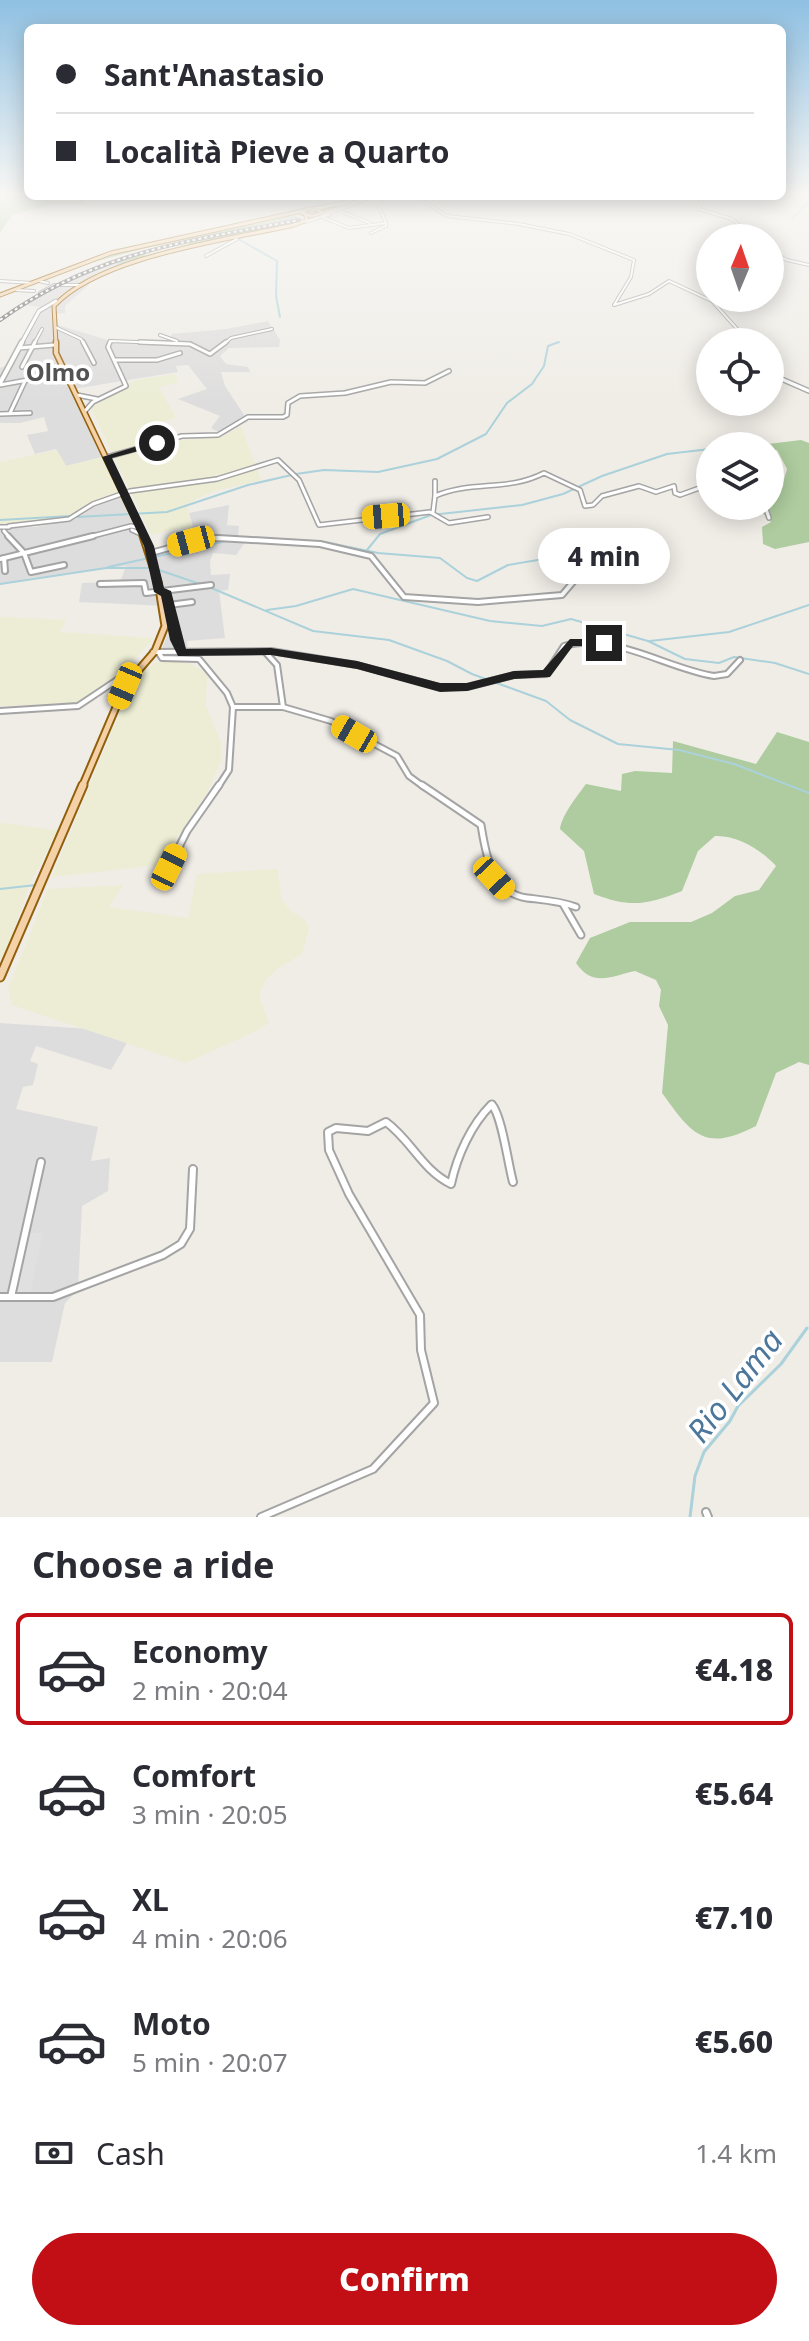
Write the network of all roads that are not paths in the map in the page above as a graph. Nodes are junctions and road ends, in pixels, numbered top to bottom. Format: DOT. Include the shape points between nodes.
graph roads {
  1 [pos="83,264"];
  2 [pos="132,264"];
  3 [pos="633,264"];
  4 [pos="0,281"];
  5 [pos="36,282"];
  6 [pos="48,283"];
  7 [pos="54,285"];
  8 [pos="80,285"];
  9 [pos="16,290"];
  10 [pos="34,291"];
  11 [pos="40,293"];
  12 [pos="0,295"];
  13 [pos="56,301"];
  14 [pos="55,327"];
  15 [pos="736,328"];
  16 [pos="42,329"];
  17 [pos="272,329"];
  18 [pos="160,335"];
  19 [pos="189,344"];
  20 [pos="54,345"];
  21 [pos="33,346"];
  22 [pos="19,348"];
  23 [pos="180,353"];
  24 [pos="115,360"];
  25 [pos="94,363"];
  26 [pos="22,367"];
  27 [pos="449,371"];
  28 [pos="66,373"];
  29 [pos="784,380"];
  30 [pos="25,381"];
  31 [pos="0,384"];
  32 [pos="809,391"];
  33 [pos="77,395"];
  34 [pos="88,399"];
  35 [pos="100,399"];
  36 [pos="93,402"];
  37 [pos="81,403"];
  38 [pos="85,411"];
  39 [pos="10,413"];
  40 [pos="30,413"];
  41 [pos="0,414"];
  42 [pos="107,457"];
  43 [pos="435,481"];
  44 [pos="696,489"];
  45 [pos="124,494"];
  46 [pos="435,496"];
  47 [pos="433,512"];
  48 [pos="136,516"];
  49 [pos="488,517"];
  50 [pos="132,528"];
  51 [pos="141,528"];
  52 [pos="1,529"];
  53 [pos="145,536"];
  54 [pos="24,553"];
  55 [pos="151,553"];
  56 [pos="2,558"];
  57 [pos="64,565"];
  58 [pos="606,566"];
  59 [pos="5,571"];
  60 [pos="100,584"];
  61 [pos="211,585"];
  62 [pos="163,592"];
  63 [pos="192,602"];
  64 [pos="169,605"];
  65 [pos="264,651"];
  66 [pos="156,653"];
  67 [pos="183,653"];
  68 [pos="740,660"];
  69 [pos="134,674"];
  70 [pos="233,707"];
  71 [pos="283,707"];
  72 [pos="0,711"];
  73 [pos="169,867"];
  74 [pos="562,901"];
  75 [pos="576,907"];
  76 [pos="581,935"];
  77 [pos="0,977"];
  78 [pos="41,1162"];
  79 [pos="193,1169"];
  80 [pos="513,1182"];
  81 [pos="0,1297"];
  82 [pos="11,1297"];
  83 [pos="261,1517"];
  1 -- 5 [label="main road"];
  2 -- 8 [label="main road"];
  3 -- 15 [label="street" via="614,305 669,281 712,301"];
  4 -- 5 [label="street"];
  5 -- 6 [label="street"];
  5 -- 9 [label="main road"];
  7 -- 8 [label="street"];
  7 -- 11 [label="street"];
  8 -- 13 [label="main road"];
  9 -- 10 [label="street"];
  9 -- 12 [label="main road"];
  13 -- 14 [label="main road"];
  13 -- 22 [label="street" via="39,311"];
  14 -- 20 [label="main road"];
  14 -- 25 [label="street" via="81,339"];
  16 -- 21 [label="street"];
  17 -- 19 [label="street" via="231,338 213,354"];
  18 -- 19 [label="street"];
  19 -- 24 [label="street" via="110,341"];
  20 -- 21 [label="street"];
  20 -- 28 [label="main road"];
  21 -- 22 [label="street"];
  21 -- 26 [label="street"];
  22 -- 31 [label="street"];
  23 -- 24 [label="street" via="157,360"];
  24 -- 35 [label="street" via="126,386"];
  27 -- 42 [label="street" via="425,383 391,382 300,396 279,418 248,417 218,435 182,436"];
  28 -- 30 [label="street"];
  28 -- 33 [label="main road"];
  29 -- 32 [label="street"];
  30 -- 31 [label="street"];
  30 -- 39 [label="street"];
  33 -- 34 [label="street"];
  33 -- 37 [label="main road"];
  34 -- 35 [label="street"];
  34 -- 37 [label="street"];
  35 -- 36 [label="street"];
  36 -- 37 [label="street"];
  36 -- 38 [label="street"];
  37 -- 38 [label="main road"];
  38 -- 42 [label="main road"];
  39 -- 40 [label="street"];
  39 -- 41 [label="street"];
  42 -- 45 [label="main road"];
  43 -- 46 [label="street"];
  44 -- 46 [label="street" via="680,495 674,486 656,492 639,486 585,506 580,490 548,473 523,484 454,488"];
  45 -- 47 [label="street" via="217,479 278,460 299,480 319,525"];
  45 -- 48 [label="main road"];
  45 -- 52 [label="street" via="72,518"];
  46 -- 47 [label="street"];
  47 -- 49 [label="street" via="449,523"];
  48 -- 50 [label="street"];
  48 -- 51 [label="main road"];
  50 -- 51 [label="street"];
  50 -- 53 [label="street"];
  50 -- 54 [label="street"];
  51 -- 53 [label="main road"];
  52 -- 54 [label="street"];
  53 -- 55 [label="main road"];
  54 -- 56 [label="street"];
  54 -- 57 [label="street" via="31,572"];
  55 -- 58 [label="street" via="218,538 320,544 371,556 404,597 478,602 562,595 586,567"];
  55 -- 62 [label="main road"];
  56 -- 59 [label="street"];
  60 -- 62 [label="street" via="144,583 146,593"];
  61 -- 62 [label="street"];
  62 -- 64 [label="street"];
  62 -- 66 [label="main road" via="165,626"];
  63 -- 64 [label="street"];
  64 -- 67 [label="street"];
  65 -- 67 [label="street"];
  65 -- 68 [label="street" via="357,665 440,687 546,674 564,646 582,640 719,677"];
  65 -- 71 [label="street" via="277,665"];
  66 -- 67 [label="street"];
  66 -- 69 [label="main road"];
  66 -- 70 [label="street" via="162,658 199,659"];
  69 -- 72 [label="street" via="78,706"];
  69 -- 77 [label="main road"];
  70 -- 71 [label="street"];
  70 -- 73 [label="street" via="229,770"];
  71 -- 74 [label="street" via="331,721 397,756 409,776 481,825 494,878 506,891"];
  74 -- 75 [label="street"];
  74 -- 76 [label="street"];
  78 -- 82 [label="street"];
  79 -- 82 [label="street" via="190,1229 181,1244 53,1297"];
  80 -- 83 [label="street" via="499,1113 492,1104 455,1165 451,1184 434,1177 386,1122 368,1131 328,1132 329,1150 349,1194 420,1315 421,1350 434,1403 373,1469"];
  81 -- 82 [label="street"];
}
